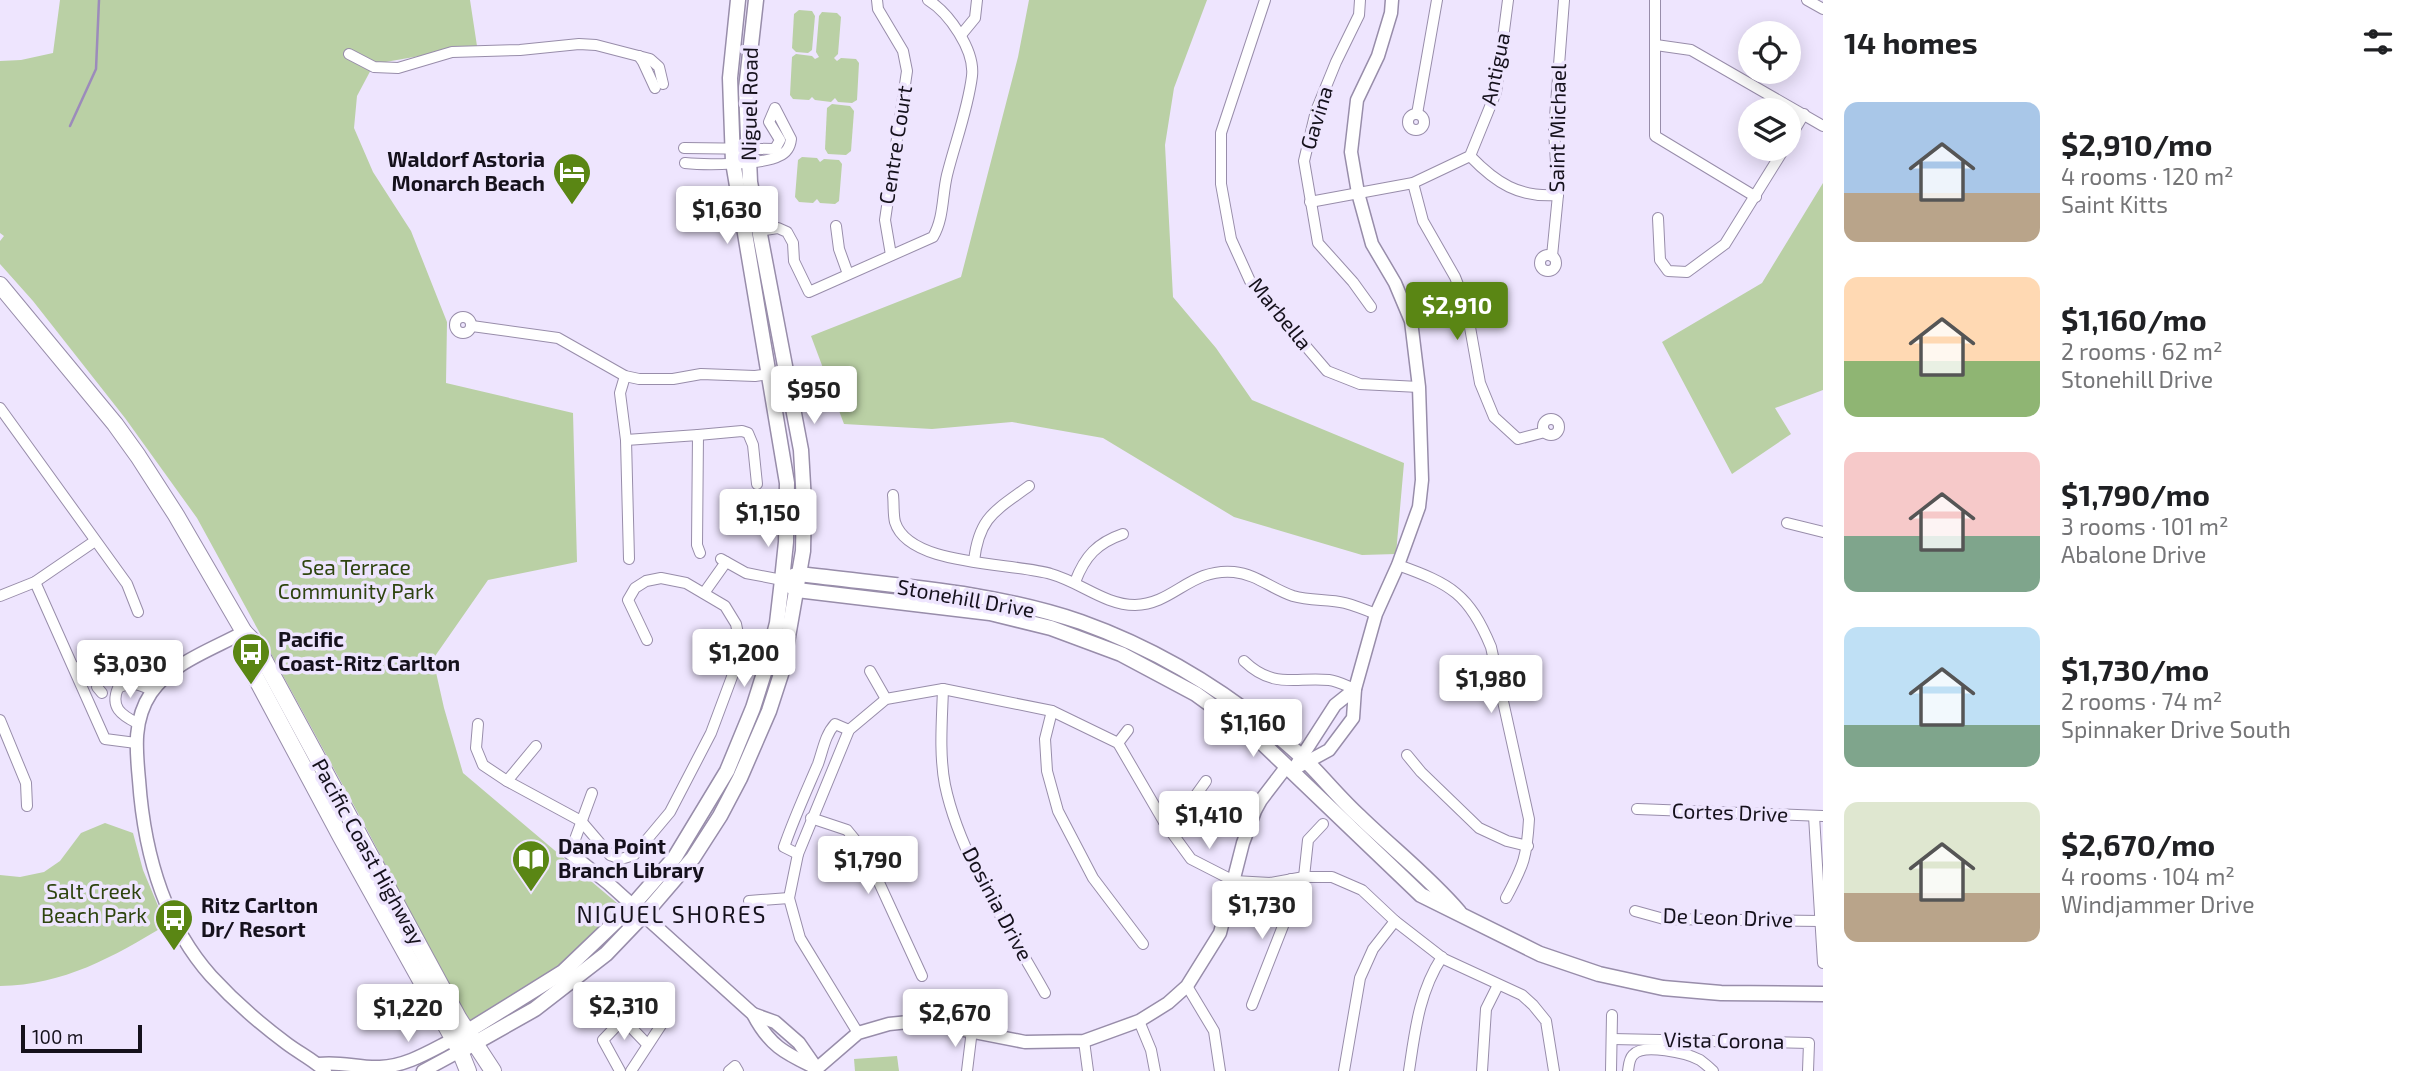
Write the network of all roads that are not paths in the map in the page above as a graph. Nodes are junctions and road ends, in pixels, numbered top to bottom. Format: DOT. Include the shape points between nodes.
graph roads {
  1 [pos="738,0"];
  2 [pos="756,0"];
  3 [pos="877,0"];
  4 [pos="928,0"];
  5 [pos="977,0"];
  6 [pos="1265,0"];
  7 [pos="1360,0"];
  8 [pos="1392,0"];
  9 [pos="1437,0"];
  10 [pos="1508,0"];
  11 [pos="1564,0"];
  12 [pos="1655,0"];
  13 [pos="1807,0"];
  14 [pos="1823,9"];
  15 [pos="961,35"];
  16 [pos="1656,45"];
  17 [pos="349,54"];
  18 [pos="659,86"];
  19 [pos="1417,114"];
  20 [pos="1804,114"];
  21 [pos="1801,119"];
  22 [pos="1823,126"];
  23 [pos="684,148"];
  24 [pos="732,156"];
  25 [pos="748,156"];
  26 [pos="1470,156"];
  27 [pos="1777,161"];
  28 [pos="685,163"];
  29 [pos="1413,183"];
  30 [pos="1358,193"];
  31 [pos="1558,195"];
  32 [pos="1756,197"];
  33 [pos="1310,202"];
  34 [pos="1658,218"];
  35 [pos="836,226"];
  36 [pos="760,231"];
  37 [pos="891,255"];
  38 [pos="1552,256"];
  39 [pos="848,274"];
  40 [pos="0,285"];
  41 [pos="1371,307"];
  42 [pos="472,326"];
  43 [pos="769,374"];
  44 [pos="625,376"];
  45 [pos="1419,387"];
  46 [pos="0,408"];
  47 [pos="1545,432"];
  48 [pos="698,435"];
  49 [pos="626,439"];
  50 [pos="757,484"];
  51 [pos="1029,486"];
  52 [pos="893,495"];
  53 [pos="1787,523"];
  54 [pos="1823,532"];
  55 [pos="1123,534"];
  56 [pos="95,541"];
  57 [pos="700,553"];
  58 [pos="629,559"];
  59 [pos="974,561"];
  60 [pos="1398,565"];
  61 [pos="800,574"];
  62 [pos="782,580"];
  63 [pos="35,582"];
  64 [pos="1075,582"];
  65 [pos="797,590"];
  66 [pos="704,593"];
  67 [pos="0,596"];
  68 [pos="138,612"];
  69 [pos="1376,614"];
  70 [pos="244,632"];
  71 [pos="647,640"];
  72 [pos="1244,661"];
  73 [pos="75,667"];
  74 [pos="870,671"];
  75 [pos="79,677"];
  76 [pos="108,687"];
  77 [pos="943,688"];
  78 [pos="1355,689"];
  79 [pos="153,691"];
  80 [pos="886,699"];
  81 [pos="1052,711"];
  82 [pos="0,720"];
  83 [pos="137,723"];
  84 [pos="478,724"];
  85 [pos="849,730"];
  86 [pos="1128,730"];
  87 [pos="136,743"];
  88 [pos="1118,743"];
  89 [pos="536,746"];
  90 [pos="1407,754"];
  91 [pos="1304,760"];
  92 [pos="1291,769"];
  93 [pos="507,781"];
  94 [pos="1206,781"];
  95 [pos="592,793"];
  96 [pos="27,806"];
  97 [pos="1637,809"];
  98 [pos="1819,816"];
  99 [pos="811,818"];
  100 [pos="581,821"];
  101 [pos="1164,822"];
  102 [pos="1323,824"];
  103 [pos="1528,846"];
  104 [pos="570,853"];
  105 [pos="798,854"];
  106 [pos="1304,877"];
  107 [pos="1291,879"];
  108 [pos="1234,881"];
  109 [pos="789,898"];
  110 [pos="1506,898"];
  111 [pos="749,901"];
  112 [pos="638,910"];
  113 [pos="1635,911"];
  114 [pos="1464,918"];
  115 [pos="1395,921"];
  116 [pos="1821,921"];
  117 [pos="1143,944"];
  118 [pos="1442,957"];
  119 [pos="1823,963"];
  120 [pos="922,976"];
  121 [pos="1498,985"];
  122 [pos="1187,986"];
  123 [pos="1045,993"];
  124 [pos="1823,994"];
  125 [pos="1252,1005"];
  126 [pos="1612,1015"];
  127 [pos="623,1019"];
  128 [pos="1139,1021"];
  129 [pos="972,1030"];
  130 [pos="858,1033"];
  131 [pos="1612,1039"];
  132 [pos="464,1041"];
  133 [pos="1084,1041"];
  134 [pos="647,1044"];
  135 [pos="1651,1045"];
  136 [pos="319,1069"];
  137 [pos="815,1069"];
  138 [pos="423,1071"];
  139 [pos="468,1071"];
  140 [pos="493,1071"];
  141 [pos="620,1071"];
  142 [pos="631,1071"];
  143 [pos="729,1071"];
  144 [pos="738,1071"];
  145 [pos="967,1071"];
  146 [pos="1088,1071"];
  147 [pos="1155,1071"];
  148 [pos="1220,1071"];
  149 [pos="1344,1071"];
  150 [pos="1409,1071"];
  151 [pos="1482,1071"];
  152 [pos="1554,1071"];
  153 [pos="1611,1071"];
  154 [pos="1628,1071"];
  155 [pos="1713,1071"];
  156 [pos="1808,1071"];
  1 -- 24 [label="main road, Niguel Road" via="730,78"];
  2 -- 25 [label="main road, Niguel Road" via="746,89"];
  3 -- 37 [label="street, Centre Court" via="903,51 907,71 885,220"];
  4 -- 15 [label="street"];
  5 -- 15 [label="street" via="975,18"];
  6 -- 45 [label="street, Marbella" via="1222,133 1221,184 1231,239 1250,281 1327,371 1360,384"];
  7 -- 33 [label="street, Gavina" via="1359,15 1316,111 1304,161"];
  8 -- 30 [label="street" via="1378,57 1357,100 1351,152"];
  9 -- 19 [label="street"];
  10 -- 26 [label="street, Antigua" via="1496,92"];
  11 -- 31 [label="street, Saint Michael" via="1554,130"];
  12 -- 16 [label="street"];
  13 -- 14 [label="street"];
  15 -- 37 [label="street" via="972,74 946,178 940,225 933,237"];
  16 -- 20 [label="street" via="1691,50"];
  16 -- 32 [label="street" via="1655,136"];
  17 -- 18 [label="street" via="374,67 397,68 452,52 596,45 639,56"];
  20 -- 21 [label="street"];
  20 -- 22 [label="street"];
  23 -- 24 [label="street"];
  24 -- 25 [label="street"];
  24 -- 28 [label="street"];
  24 -- 43 [label="main road, Niguel Road"];
  25 -- 25 [label="street" via="774,159 790,145 790,134 775,108 769,122 779,145"];
  25 -- 36 [label="main road, Niguel Road"];
  26 -- 29 [label="street"];
  26 -- 31 [label="street" via="1516,191 1538,197"];
  27 -- 32 [label="street"];
  29 -- 30 [label="street"];
  29 -- 47 [label="street" via="1423,221 1466,305 1479,383 1494,417 1518,439"];
  30 -- 33 [label="street"];
  30 -- 45 [label="street" via="1372,244 1411,321"];
  31 -- 38 [label="street, Saint Michael"];
  32 -- 34 [label="street" via="1724,244 1687,272 1668,271 1660,260"];
  33 -- 41 [label="street, Gavina" via="1318,243"];
  35 -- 39 [label="street"];
  36 -- 39 [label="street" via="778,228 787,232 809,292"];
  36 -- 61 [label="main road, Niguel Road" via="801,450"];
  37 -- 39 [label="street"];
  40 -- 70 [label="highway, Pacific Coast Highway" via="130,445"];
  42 -- 44 [label="street" via="558,338"];
  43 -- 44 [label="street" via="701,374 661,380"];
  43 -- 62 [label="main road, Niguel Road" via="787,483"];
  44 -- 49 [label="street" via="620,393"];
  45 -- 60 [label="street" via="1419,508"];
  46 -- 56 [label="street"];
  48 -- 49 [label="street"];
  48 -- 50 [label="street" via="748,433"];
  48 -- 57 [label="street"];
  49 -- 58 [label="street"];
  51 -- 59 [label="street" via="984,522"];
  52 -- 59 [label="street" via="895,522 913,543 928,553"];
  53 -- 54 [label="street"];
  55 -- 64 [label="street" via="1094,549 1083,561"];
  56 -- 63 [label="street"];
  56 -- 68 [label="street" via="127,584"];
  59 -- 64 [label="street" via="1035,569"];
  60 -- 69 [label="street"];
  60 -- 103 [label="street" via="1440,580 1466,602 1481,623 1491,648 1529,818"];
  61 -- 62 [label="main road, Stonehill Drive"];
  61 -- 65 [label="main road, Niguel Road"];
  61 -- 91 [label="main road, Stonehill Drive" via="1001,600 1080,622 1193,674"];
  62 -- 65 [label="main road, Stonehill Drive"];
  62 -- 66 [label="street, Stonehill Drive" via="746,573 724,560"];
  62 -- 112 [label="main road, Niguel Road" via="765,670 727,771"];
  63 -- 67 [label="street"];
  63 -- 73 [label="street"];
  64 -- 69 [label="street" via="1113,603 1133,605 1152,603 1203,575 1237,572 1291,595 1345,603"];
  65 -- 92 [label="main road, Stonehill Drive" via="990,613 1051,628 1121,654 1196,694"];
  65 -- 112 [label="main road, Niguel Road" via="782,671 740,778 693,858"];
  66 -- 71 [label="street" via="686,583 661,578 635,588 628,600"];
  66 -- 100 [label="street" via="725,606 736,624 739,658 711,733 670,812 634,855 621,859 604,850"];
  69 -- 78 [label="street"];
  70 -- 79 [label="street" via="173,671"];
  70 -- 132 [label="highway, Pacific Coast Highway" via="255,643 339,816"];
  72 -- 78 [label="street" via="1273,679 1330,680"];
  73 -- 75 [label="street"];
  73 -- 76 [label="street"];
  74 -- 80 [label="street"];
  75 -- 76 [label="street"];
  75 -- 87 [label="street" via="106,739"];
  76 -- 79 [label="street" via="132,683"];
  76 -- 83 [label="street" via="120,713"];
  77 -- 80 [label="street"];
  77 -- 81 [label="street"];
  77 -- 123 [label="street, Dosinia Drive" via="945,783 954,818 972,861"];
  78 -- 91 [label="street" via="1335,705"];
  78 -- 91 [label="street" via="1353,718 1329,750"];
  79 -- 83 [label="street"];
  80 -- 85 [label="street"];
  81 -- 88 [label="street"];
  81 -- 117 [label="street" via="1045,739 1047,771 1058,811 1093,878"];
  82 -- 96 [label="street" via="26,783"];
  83 -- 87 [label="street"];
  84 -- 93 [label="street" via="476,748 484,765"];
  85 -- 99 [label="street"];
  85 -- 105 [label="street" via="835,724 829,730 784,846"];
  86 -- 88 [label="street"];
  87 -- 136 [label="street" via="143,827 173,920 198,959 237,1003"];
  88 -- 101 [label="street"];
  89 -- 93 [label="street"];
  90 -- 103 [label="street" via="1479,828"];
  91 -- 92 [label="street"];
  91 -- 114 [label="main road, Stonehill Drive"];
  92 -- 108 [label="street" via="1255,811"];
  92 -- 114 [label="main road, Stonehill Drive" via="1420,895"];
  93 -- 100 [label="street"];
  94 -- 101 [label="street" via="1196,796"];
  95 -- 100 [label="street"];
  97 -- 98 [label="street, Cortes Drive"];
  98 -- 116 [label="street"];
  99 -- 105 [label="street"];
  99 -- 120 [label="street" via="847,830 865,852"];
  100 -- 104 [label="street"];
  101 -- 108 [label="street" via="1191,859"];
  102 -- 106 [label="street" via="1308,841"];
  103 -- 110 [label="street" via="1523,867"];
  104 -- 112 [label="street"];
  105 -- 109 [label="street"];
  106 -- 107 [label="street"];
  106 -- 115 [label="street" via="1332,877 1362,890"];
  107 -- 108 [label="street"];
  107 -- 125 [label="street" via="1292,903"];
  108 -- 122 [label="street" via="1220,933"];
  109 -- 111 [label="street"];
  109 -- 130 [label="street" via="800,938"];
  112 -- 132 [label="main road, Niguel Road" via="563,972"];
  112 -- 137 [label="street" via="753,1014 764,1034"];
  113 -- 116 [label="street, De Leon Drive" via="1664,919"];
  114 -- 124 [label="main road, Stonehill Drive" via="1540,954 1663,988"];
  115 -- 118 [label="street"];
  115 -- 149 [label="street" via="1373,949 1360,978"];
  116 -- 119 [label="street"];
  118 -- 121 [label="street"];
  118 -- 150 [label="street" via="1431,973 1418,1014"];
  121 -- 151 [label="street" via="1486,1009"];
  121 -- 152 [label="street" via="1522,995 1546,1021"];
  122 -- 128 [label="street"];
  122 -- 148 [label="street" via="1214,1031"];
  126 -- 131 [label="street"];
  127 -- 134 [label="street"];
  127 -- 134 [label="street" via="653,995 669,1010"];
  127 -- 141 [label="street" via="603,1040"];
  128 -- 133 [label="street"];
  128 -- 147 [label="street"];
  129 -- 130 [label="street" via="918,1021"];
  129 -- 133 [label="street" via="1024,1042"];
  129 -- 145 [label="street"];
  130 -- 137 [label="street"];
  131 -- 135 [label="street, Vista Corona"];
  131 -- 153 [label="street"];
  132 -- 136 [label="street" via="393,1066 336,1062"];
  132 -- 138 [label="street"];
  132 -- 139 [label="highway, Pacific Coast Highway"];
  132 -- 140 [label="highway, Pacific Coast Highway" via="485,1056"];
  133 -- 146 [label="street"];
  134 -- 142 [label="street"];
  135 -- 154 [label="street" via="1630,1057"];
  135 -- 155 [label="street" via="1699,1060"];
  135 -- 156 [label="street, Vista Corona" via="1809,1043"];
  143 -- 144 [label="street" via="735,1066"];
}
